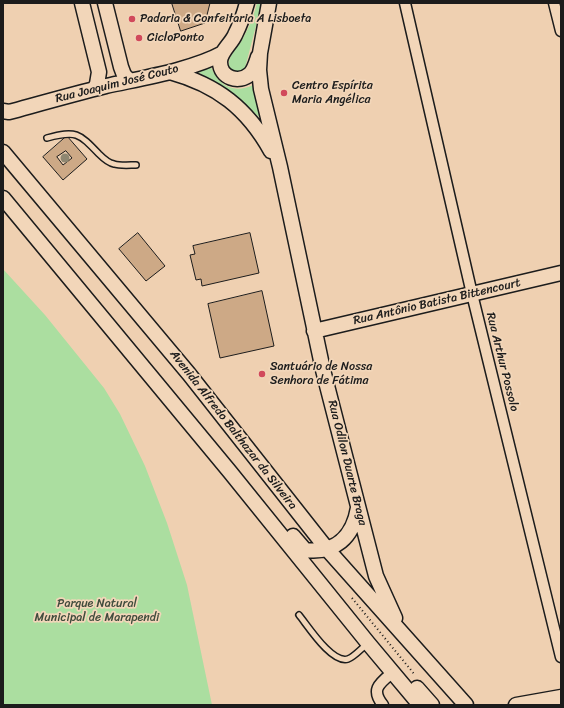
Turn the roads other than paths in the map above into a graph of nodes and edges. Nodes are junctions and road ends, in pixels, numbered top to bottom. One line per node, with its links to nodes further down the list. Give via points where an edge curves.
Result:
1 (82, 3): 12 (main road, via 99,72)
2 (105, 3): 11 (main road, via 121,67)
3 (247, 3): 8 (main road, via 234,37)
4 (269, 3): 9 (main road)
5 (405, 3): 20 (street, Rua Arthur Possolo)
6 (554, 3): 7 (street)
7 (561, 31)
8 (223, 53): 9 (main road, via 220,63 222,70 230,78 240,79 252,71); 10 (main road, Rua Joaquim José Couto)
9 (260, 53): 17 (main road, Rua Odilon Duarte Braga, via 262,89)
10 (169, 72): 11 (main road, Rua Joaquim José Couto); 17 (main road, Rua Odilon Duarte Braga, via 188,76 205,84 237,105 262,134)
11 (130, 81): 12 (main road, Rua Joaquim José Couto)
12 (94, 89): 13 (main road, Rua Joaquim José Couto)
13 (5, 114)
14 (47, 138): 16 (lane, via 64,133 76,134 115,165)
15 (3, 152): 24 (main road, Avenida Alfredo Balthazar da Silveira, via 189,374)
16 (136, 164)
17 (280, 167): 21 (main road, Rua Odilon Duarte Braga)
18 (3, 198): 22 (main road)
19 (561, 273): 20 (main road, Rua Antônio Batista Bittencourt)
20 (472, 294): 21 (main road, Rua Antônio Batista Bittencourt); 29 (street, Rua Arthur Possolo)
21 (314, 331): 23 (main road, Rua Odilon Duarte Braga)
22 (230, 472): 24 (main road, via 239,476 305,550); 26 (main road)
23 (358, 506): 24 (main road, via 350,532); 27 (main road, Rua Odilon Duarte Braga, via 376,576)
24 (327, 549): 27 (main road, Avenida Alfredo Balthazar da Silveira)
25 (299, 615): 28 (lane, via 331,654 339,659 348,659)
26 (354, 626): 28 (main road); 34 (main road, via 365,632)
27 (404, 636): 35 (main road, Avenida Alfredo Balthazar da Silveira)
28 (368, 643): 30 (main road)
29 (561, 657)
30 (393, 672): 32 (street, via 377,689 376,694); 33 (main road)
31 (561, 697): 36 (main road)
32 (383, 705)
33 (420, 705)
34 (432, 705)
35 (466, 705)
36 (516, 705)

